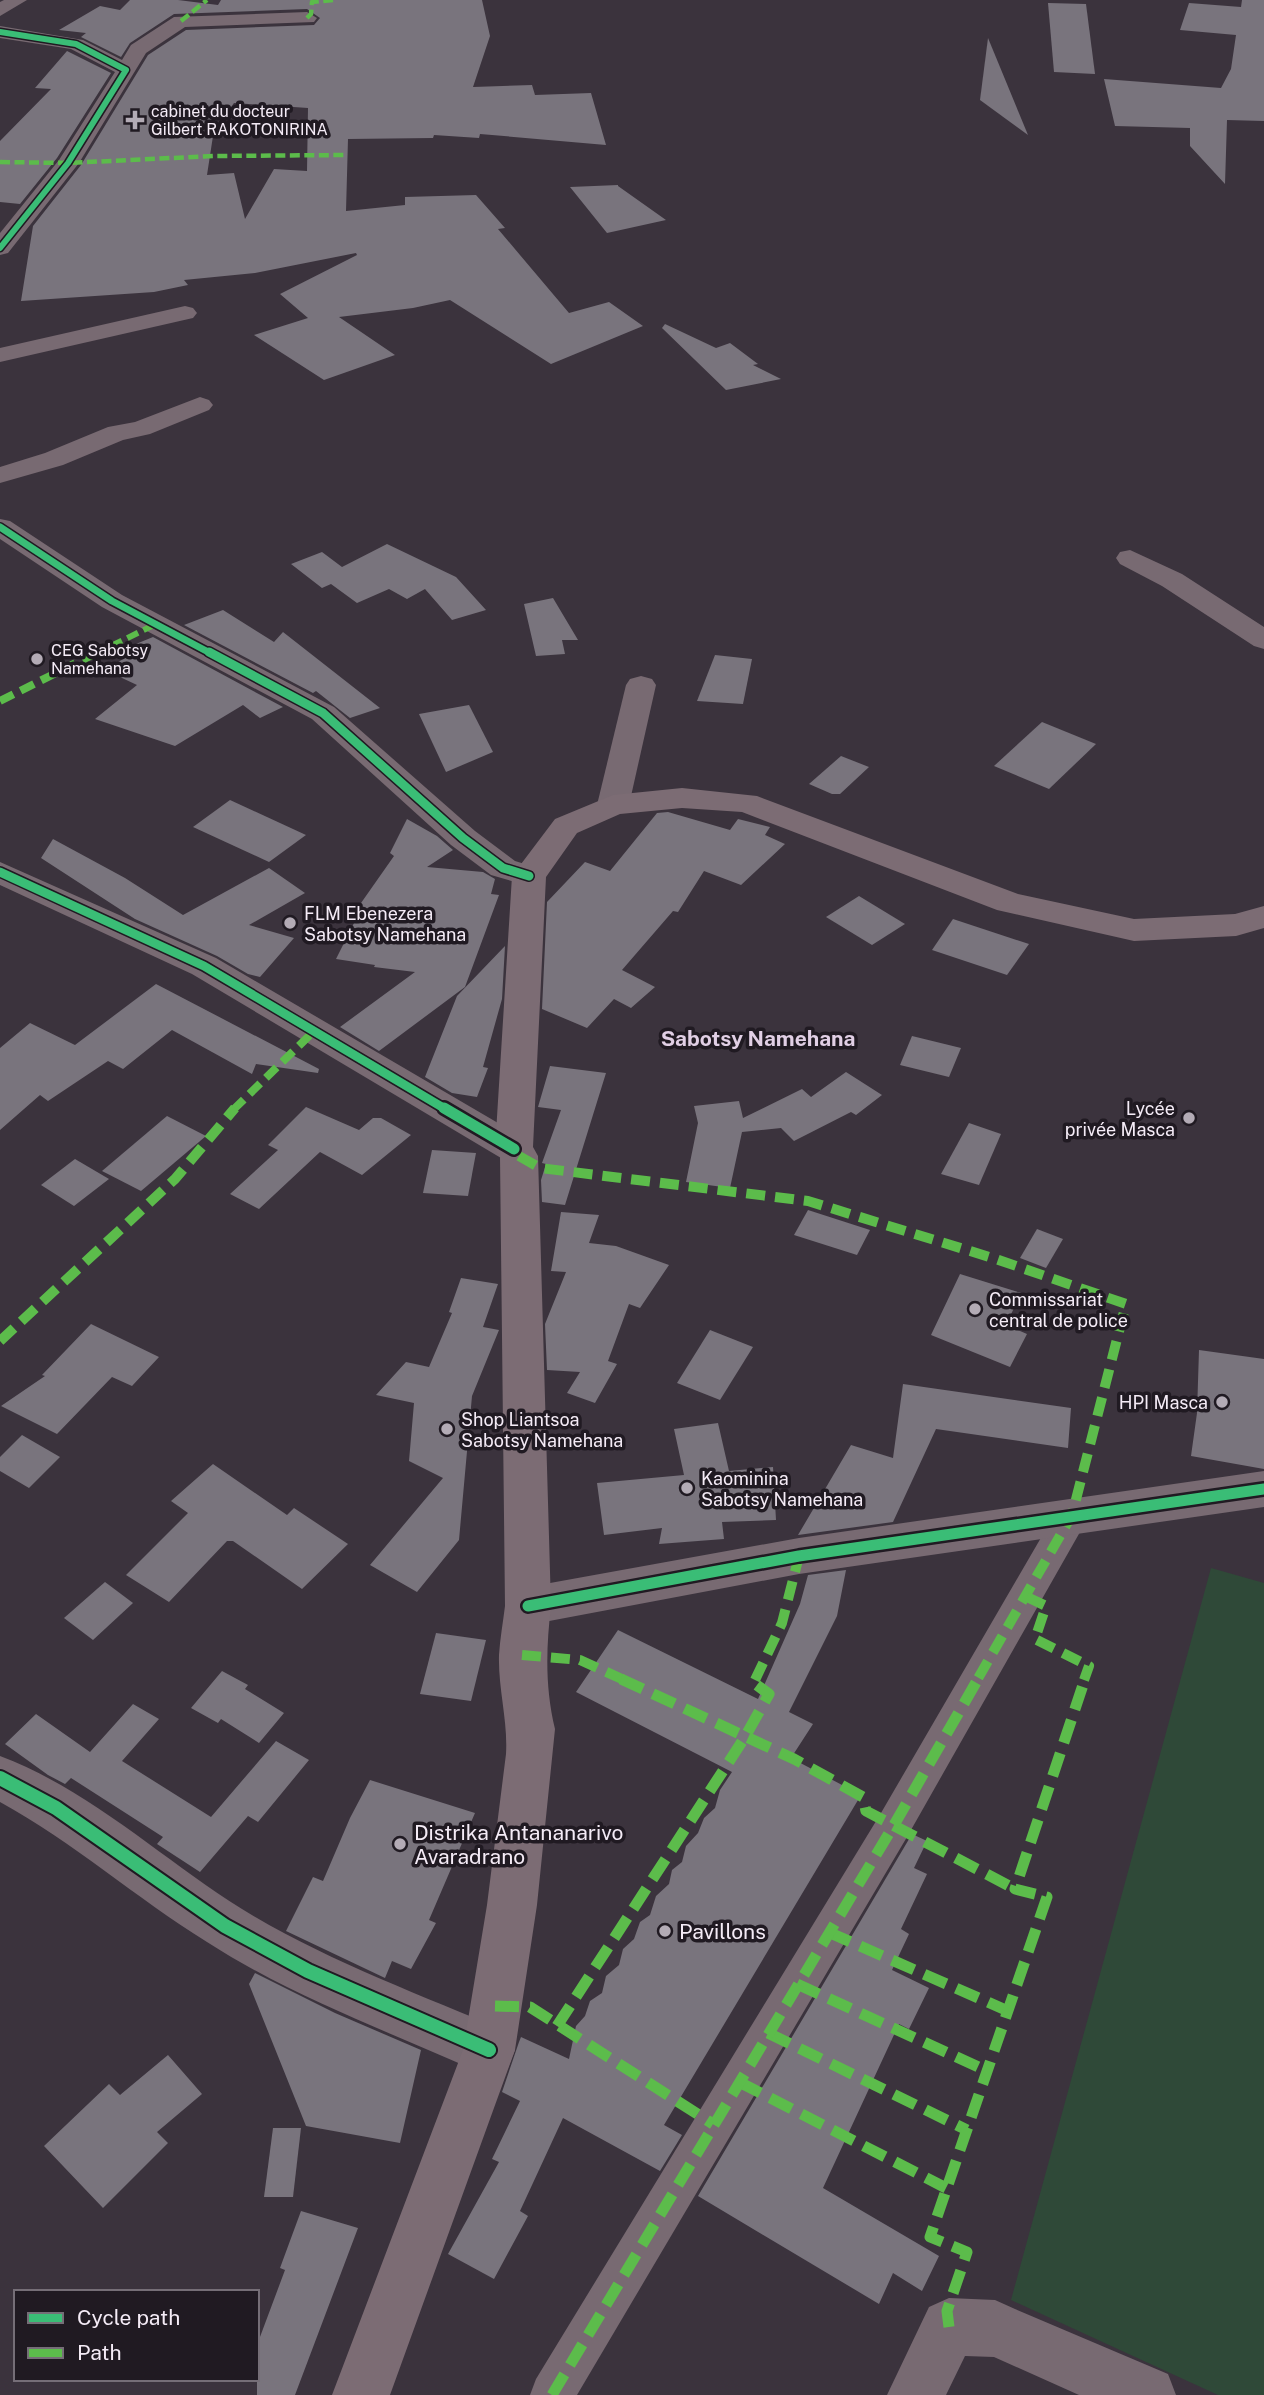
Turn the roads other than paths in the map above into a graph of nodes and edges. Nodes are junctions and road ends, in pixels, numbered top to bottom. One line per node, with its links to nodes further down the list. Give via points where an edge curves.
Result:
1 (18, 0): 2 (street)
2 (0, 10)
3 (307, 18): 5 (street, via 181,21 138,49)
4 (0, 32): 5 (street, via 76,44)
5 (126, 70): 6 (street, via 68,163)
6 (0, 248)
7 (185, 313): 8 (street)
8 (0, 355)
9 (200, 405): 10 (street)
10 (0, 475)
11 (0, 527): 17 (street, via 113,601 323,713 463,838 503,868)
12 (1130, 558): 13 (street)
13 (1264, 640)
14 (641, 685): 15 (street)
15 (613, 805): 17 (main road, via 566,826); 18 (main road, via 682,798 746,803 1009,903 1134,930 1236,925)
16 (0, 872): 19 (street, via 204,966)
17 (529, 876): 19 (main road)
18 (1264, 917)
19 (514, 1149): 22 (main road, via 519,1156)
20 (1264, 1489): 21 (street)
21 (1072, 1515): 22 (street, via 799,1556); 26 (street, via 894,1825)
22 (528, 1606): 24 (main road, via 522,1655 530,1754)
23 (0, 1778): 24 (street, via 56,1808 225,1926 308,1971)
24 (489, 2050): 25 (main road)
25 (361, 2395)
26 (552, 2395)
27 (916, 2395): 28 (street, via 949,2327 995,2329)
28 (1147, 2395)

